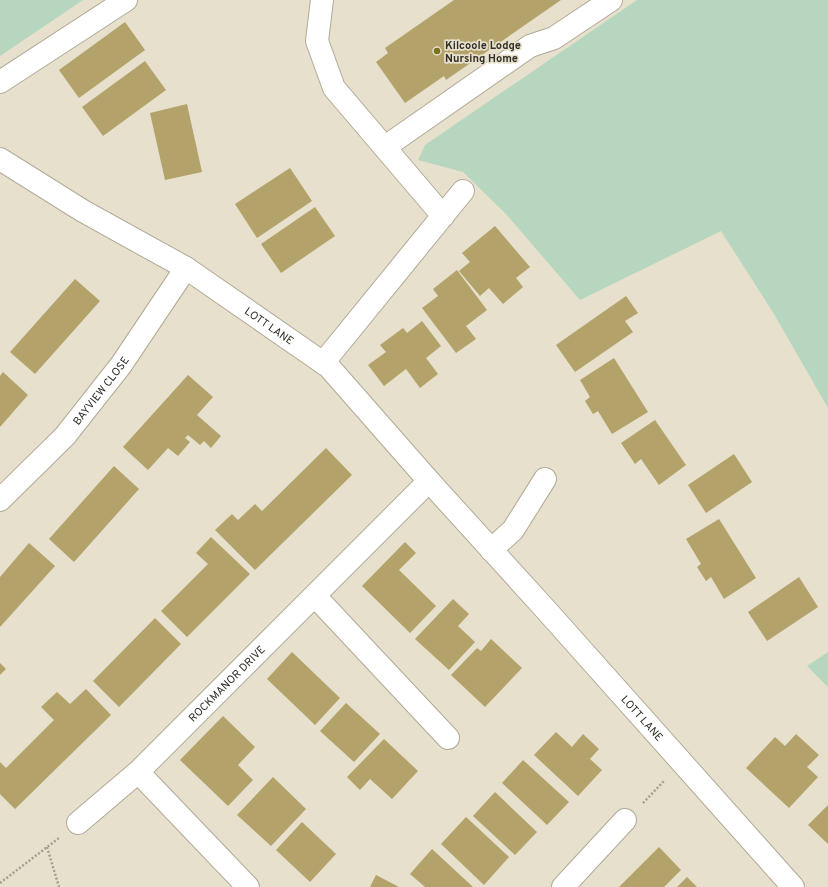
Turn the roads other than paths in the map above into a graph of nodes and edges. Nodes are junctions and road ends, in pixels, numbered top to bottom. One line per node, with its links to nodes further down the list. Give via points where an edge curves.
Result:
1 (126, 0): 4 (street)
2 (322, 0): 5 (street, via 317,41 334,88)
3 (611, 0): 5 (street, via 554,38 530,46)
4 (0, 82)
5 (385, 147): 8 (street)
6 (0, 159): 9 (street, LOTT LANE, via 83,211)
7 (463, 191): 8 (street)
8 (443, 216): 10 (street)
9 (186, 268): 10 (street, LOTT LANE); 13 (street, BAYVIEW CLOSE, via 121,365 65,436)
10 (323, 363): 12 (street, LOTT LANE)
11 (545, 480): 14 (street, via 513,530)
12 (429, 481): 14 (street, LOTT LANE); 15 (street, ROCKMANOR DRIVE)
13 (0, 500)
14 (491, 550): 20 (street, LOTT LANE)
15 (315, 596): 16 (street); 17 (street, ROCKMANOR DRIVE)
16 (448, 738)
17 (138, 772): 19 (street, ROCKMANOR DRIVE); 21 (street)
18 (625, 820): 22 (street)
19 (78, 823)
20 (790, 886)
21 (248, 887)
22 (563, 887)

